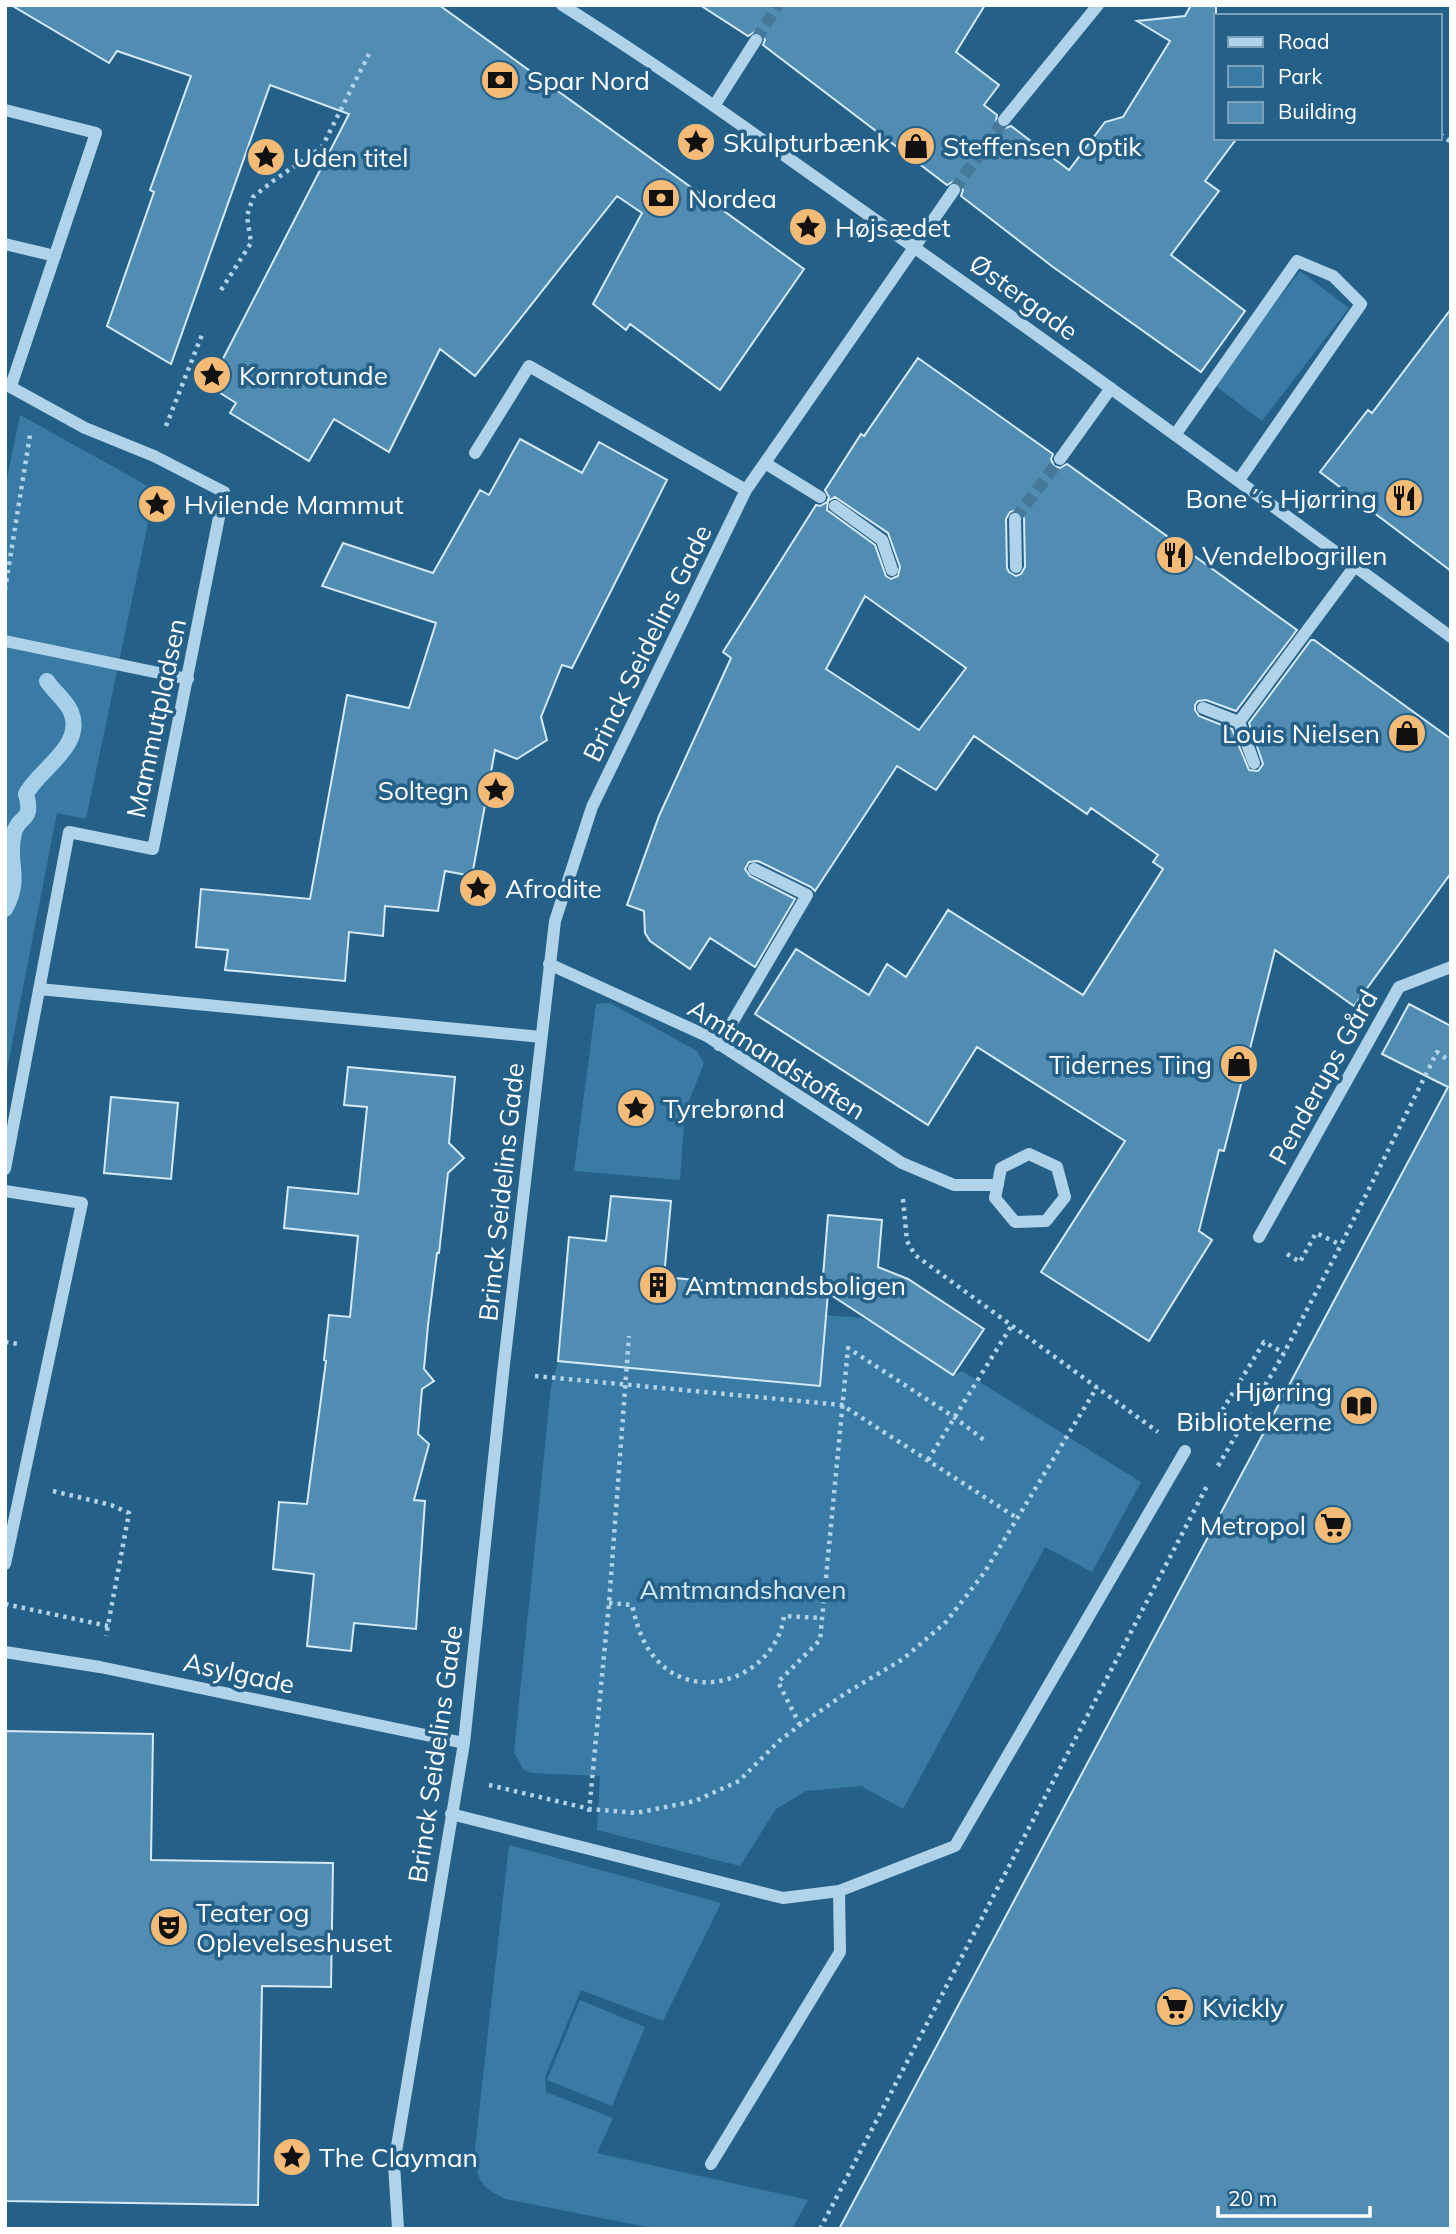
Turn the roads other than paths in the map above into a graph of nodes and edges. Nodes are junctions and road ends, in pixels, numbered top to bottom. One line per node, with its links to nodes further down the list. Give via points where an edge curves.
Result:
1 (562, 5): 4 (street, Østergade)
2 (1098, 5): 6 (street)
3 (756, 40): 4 (street)
4 (714, 106): 9 (street, Østergade)
5 (5, 110): 10 (street, Mammutpladsen, via 96,133)
6 (1004, 120)
7 (954, 190): 9 (street, Brinck Seidelins Gade)
8 (5, 244): 10 (street)
9 (913, 246): 12 (street, Østergade); 16 (street, Brinck Seidelins Gade)
10 (55, 256): 11 (street, Mammutpladsen)
11 (8, 385): 27 (street, Mammutpladsen, via 85,428 224,492)
12 (1111, 388): 13 (street, Østergade); 15 (street)
13 (1175, 435): 17 (street, Østergade); 17 (street, via 1297,261 1333,276 1361,304)
14 (475, 453): 18 (street, via 529,366)
15 (1060, 458)
16 (765, 463): 18 (street, Brinck Seidelins Gade); 19 (street)
17 (1239, 480): 22 (street, Østergade)
18 (746, 491): 32 (street, Brinck Seidelins Gade, via 592,807 555,921)
19 (820, 497)
20 (835, 506): 24 (street, via 882,540)
21 (1015, 519): 23 (street)
22 (1355, 566): 25 (street, Østergade); 29 (street)
23 (1016, 567)
24 (892, 570)
25 (1451, 637)
26 (5, 641): 27 (street)
27 (188, 679): 34 (street, Mammutpladsen, via 153,849 69,832)
28 (1203, 708): 29 (street)
29 (1239, 722): 30 (street)
30 (1254, 764)
31 (754, 869): 36 (street, via 807,895)
32 (549, 964): 35 (street, Brinck Seidelins Gade); 36 (street, Amtmandstoften)
33 (1451, 967): 40 (street, Penderups Gård, via 1399,987)
34 (39, 989): 35 (street); 37 (street, Mammutpladsen)
35 (541, 1037): 44 (street, Brinck Seidelins Gade)
36 (719, 1045): 38 (street, Amtmandstoften, via 902,1163 954,1185)
37 (5, 1169)
38 (998, 1185): 38 (street, via 995,1198 1015,1222 1046,1221 1065,1197 1057,1167 1029,1154 1001,1168)
39 (5, 1191): 42 (street, via 82,1202)
40 (1259, 1237)
41 (1185, 1451): 46 (street, via 955,1846)
42 (5, 1564)
43 (5, 1652): 44 (street, Asylgade, via 100,1667)
44 (464, 1742): 45 (street, Brinck Seidelins Gade)
45 (451, 1814): 46 (street, via 783,1898); 48 (street, Brinck Seidelins Gade, via 394,2164)
46 (839, 1891): 47 (street, via 840,1952)
47 (711, 2164)
48 (398, 2229)

